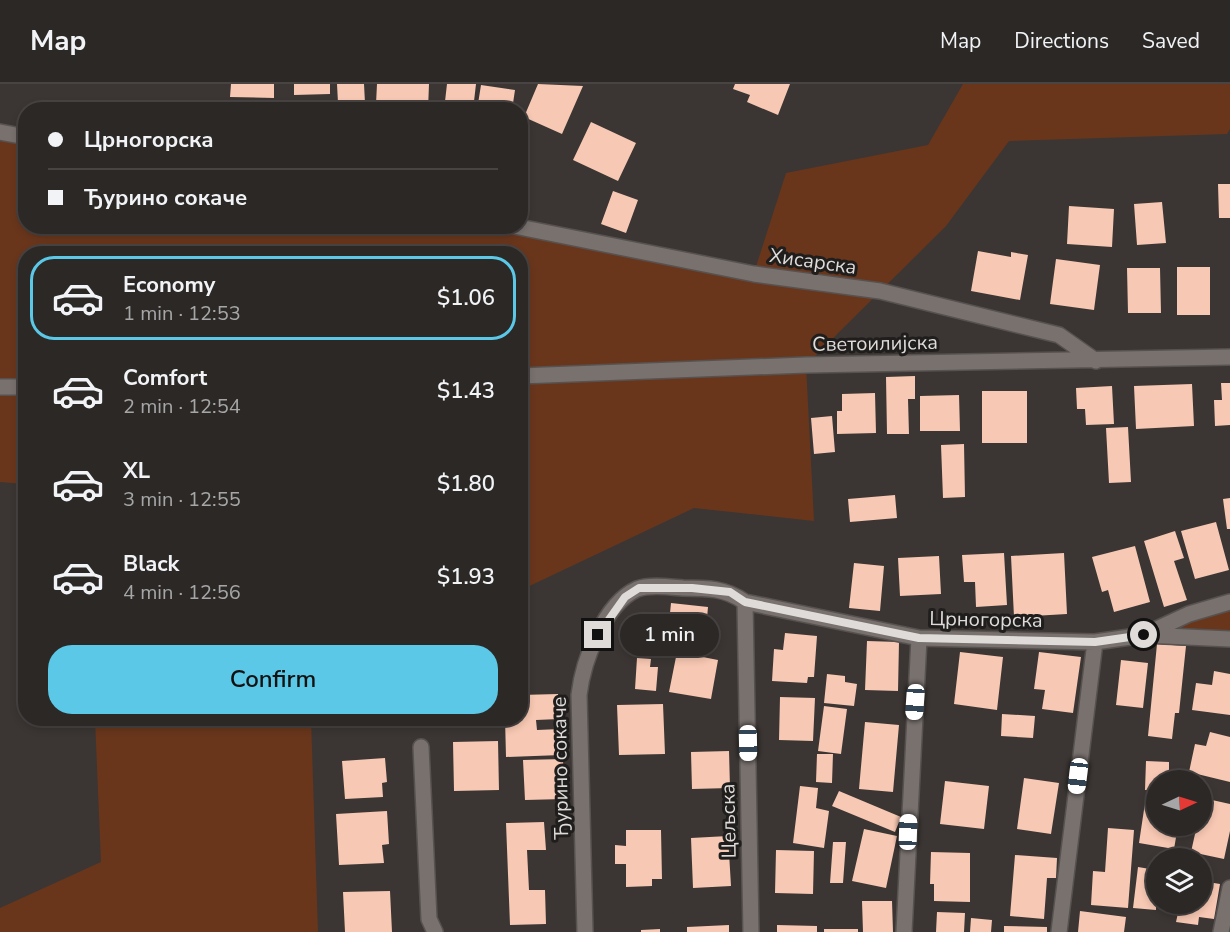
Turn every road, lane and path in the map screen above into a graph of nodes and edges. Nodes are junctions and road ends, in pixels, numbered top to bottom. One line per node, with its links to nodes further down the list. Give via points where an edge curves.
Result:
1 (0, 132): 2 (street)
2 (18, 135)
3 (528, 229): 5 (street, Хисарска, via 754,274 880,291 1059,335)
4 (1230, 357): 5 (street, Светоилијска)
5 (1096, 361): 6 (street, Светоилијска, via 806,365)
6 (528, 376)
7 (0, 387): 8 (street)
8 (18, 387)
9 (745, 602): 12 (street, Црногорска); 18 (street, Ђурино сокаче, via 730,592 639,588 625,597 606,620 589,651 579,695); 19 (street, Цељска)
10 (1230, 602): 11 (street, via 1189,614)
11 (1144, 635): 13 (street, Црногорска); 14 (street, Црногорска)
12 (919, 638): 14 (street, Црногорска); 20 (street)
13 (1230, 639)
14 (1095, 642): 21 (street)
15 (422, 747): 17 (street, via 429,919)
16 (1230, 888): 22 (street)
17 (435, 932)
18 (585, 932)
19 (751, 932)
20 (904, 932)
21 (1059, 932)
22 (1221, 932)

